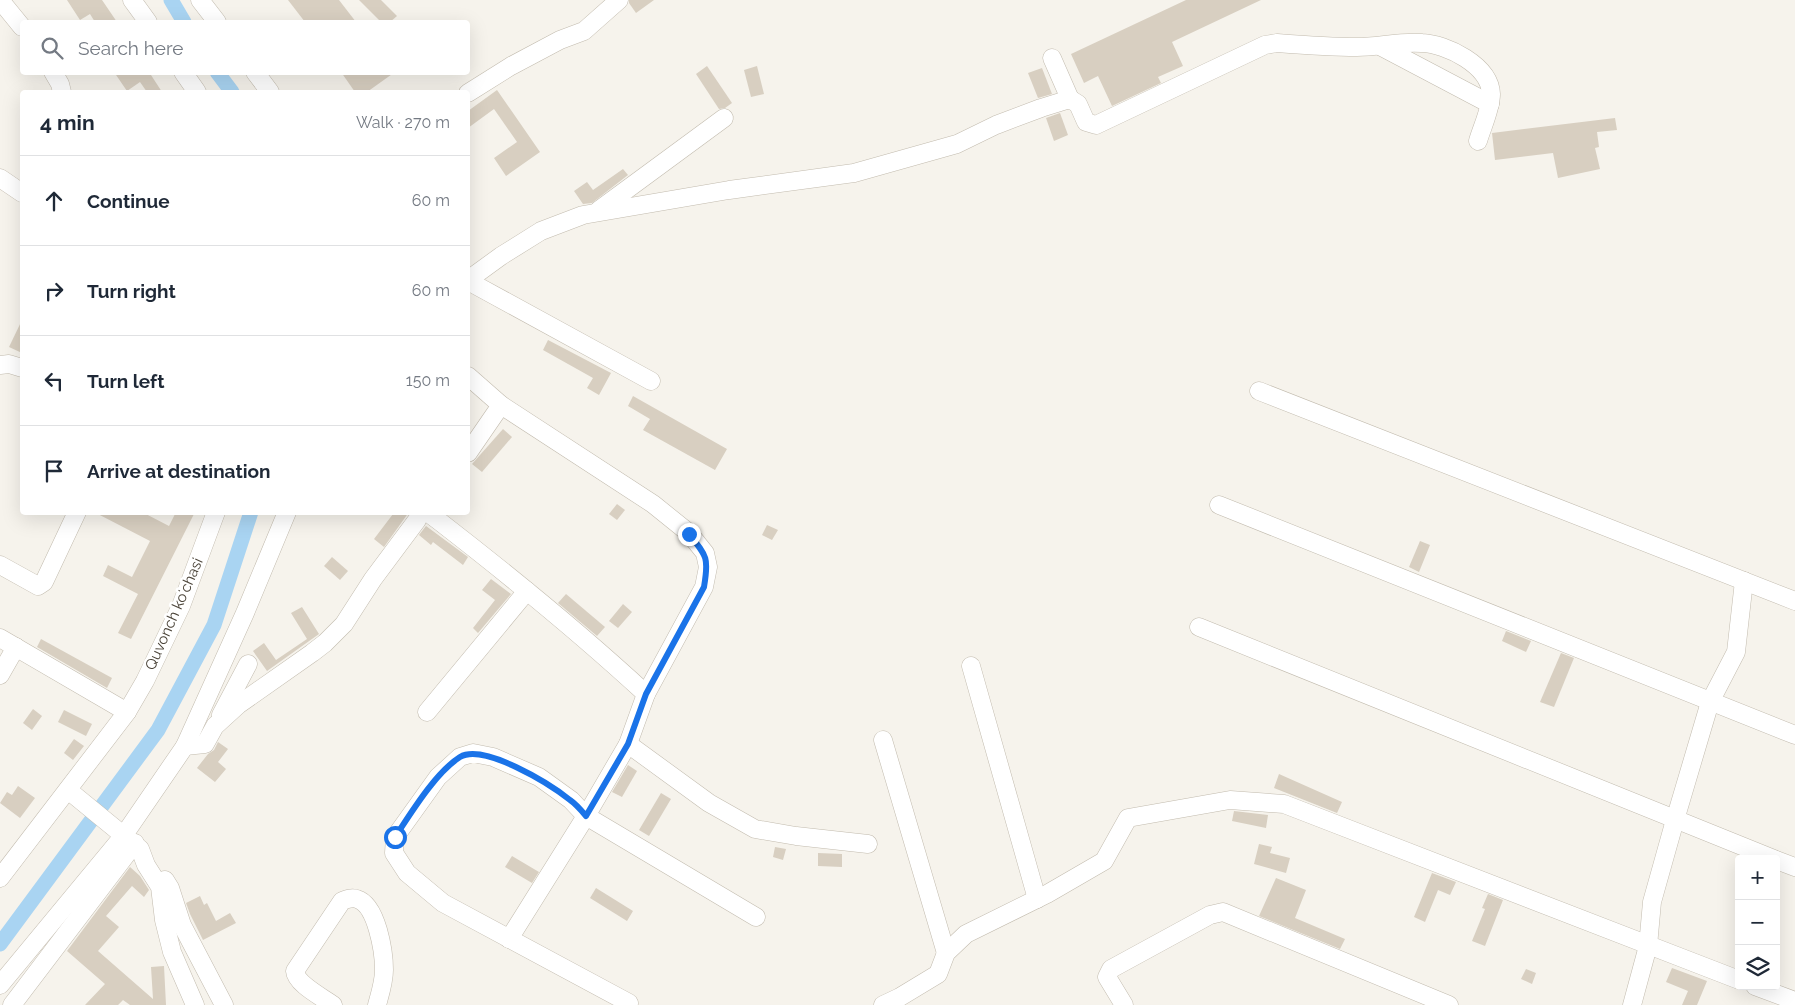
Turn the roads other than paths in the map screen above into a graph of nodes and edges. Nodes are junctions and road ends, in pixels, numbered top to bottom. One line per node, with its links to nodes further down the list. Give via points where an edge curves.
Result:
1 (0, 0): 7 (street)
2 (132, 0): 5 (street)
3 (200, 0): 6 (street)
4 (618, 0): 16 (street, via 584,31 510,66)
5 (147, 20)
6 (215, 20)
7 (20, 25)
8 (1380, 46): 17 (street, via 1276,43 1265,46 1096,125 1086,122 1078,104); 18 (street); 18 (street, via 1422,42 1445,48 1468,60 1485,75 1491,92)
9 (1052, 58): 17 (street)
10 (55, 75): 13 (street)
11 (185, 75): 14 (street)
12 (257, 75): 15 (street)
13 (62, 90)
14 (196, 90)
15 (268, 90)
16 (470, 92)
17 (1070, 99): 23 (street, via 996,125 957,144 854,173)
18 (1490, 104): 20 (street)
19 (724, 118): 23 (street)
20 (1478, 142)
21 (0, 178): 22 (street)
22 (20, 193)
23 (595, 213): 24 (street, via 541,230)
24 (470, 279)
25 (470, 282): 29 (street)
26 (0, 365): 27 (street)
27 (20, 367)
28 (470, 378): 31 (street)
29 (651, 382)
30 (1259, 391): 40 (street)
31 (501, 405): 32 (street); 49 (street, via 652,504 689,534 704,553 708,567 704,587)
32 (470, 450)
33 (1220, 505): 50 (street)
34 (77, 515): 39 (street, via 44,582 38,586)
35 (215, 515): 51 (street, Quvonch koʻchasi, via 181,606 145,681)
36 (285, 515): 57 (street)
37 (420, 515): 53 (street, via 344,624 325,644 238,705)
38 (431, 515): 41 (street)
39 (0, 565)
40 (1744, 581): 42 (street); 50 (street, via 1736,652)
41 (527, 591): 49 (street); 52 (street)
42 (1795, 601)
43 (1199, 627): 60 (street)
44 (0, 638): 45 (street)
45 (16, 647): 48 (street); 51 (street)
46 (248, 664): 53 (street)
47 (971, 666): 67 (street)
48 (0, 675)
49 (646, 694): 56 (street)
50 (1710, 702): 54 (street); 60 (street)
51 (126, 712): 58 (street, Quvonch koʻchasi)
52 (427, 712)
53 (216, 726): 57 (street, via 205,744)
54 (1795, 735)
55 (883, 740): 71 (street)
56 (628, 744): 59 (street); 62 (street, via 709,803 754,829)
57 (185, 746): 61 (street)
58 (68, 790): 61 (street); 66 (street, Quvonch koʻchasi)
59 (586, 816): 68 (street); 69 (street); 69 (street, via 571,800 538,777 493,757 473,753 460,757 438,777 395,837 394,853 408,874 443,903)
60 (1676, 820): 63 (street); 70 (street, via 1652,902)
61 (133, 842): 73 (street); 77 (street); 78 (street, via 160,887 172,952); 79 (street, via 154,860 170,888 182,925)
62 (868, 844)
63 (1765, 855)
64 (1780, 861): 65 (street)
65 (1795, 867)
66 (0, 878)
67 (1037, 899): 70 (street, via 1104,861 1128,818 1230,800 1284,804); 71 (street, via 966,934)
68 (756, 917)
69 (510, 939): 76 (street)
70 (1648, 946): 72 (street); 85 (street)
71 (946, 953): 82 (street, via 938,974)
72 (1735, 979)
73 (0, 985)
74 (1766, 990): 75 (street)
75 (1795, 1001)
76 (629, 1003)
77 (12, 1005)
78 (195, 1005)
79 (224, 1005)
80 (333, 1005): 81 (street, via 300,982 295,971 342,901 357,898 365,903 383,951 384,972)
81 (377, 1005)
82 (883, 1005)
83 (1124, 1005): 84 (street, via 1107,977 1111,969 1210,915 1223,912)
84 (1449, 1005)
85 (1632, 1005)

